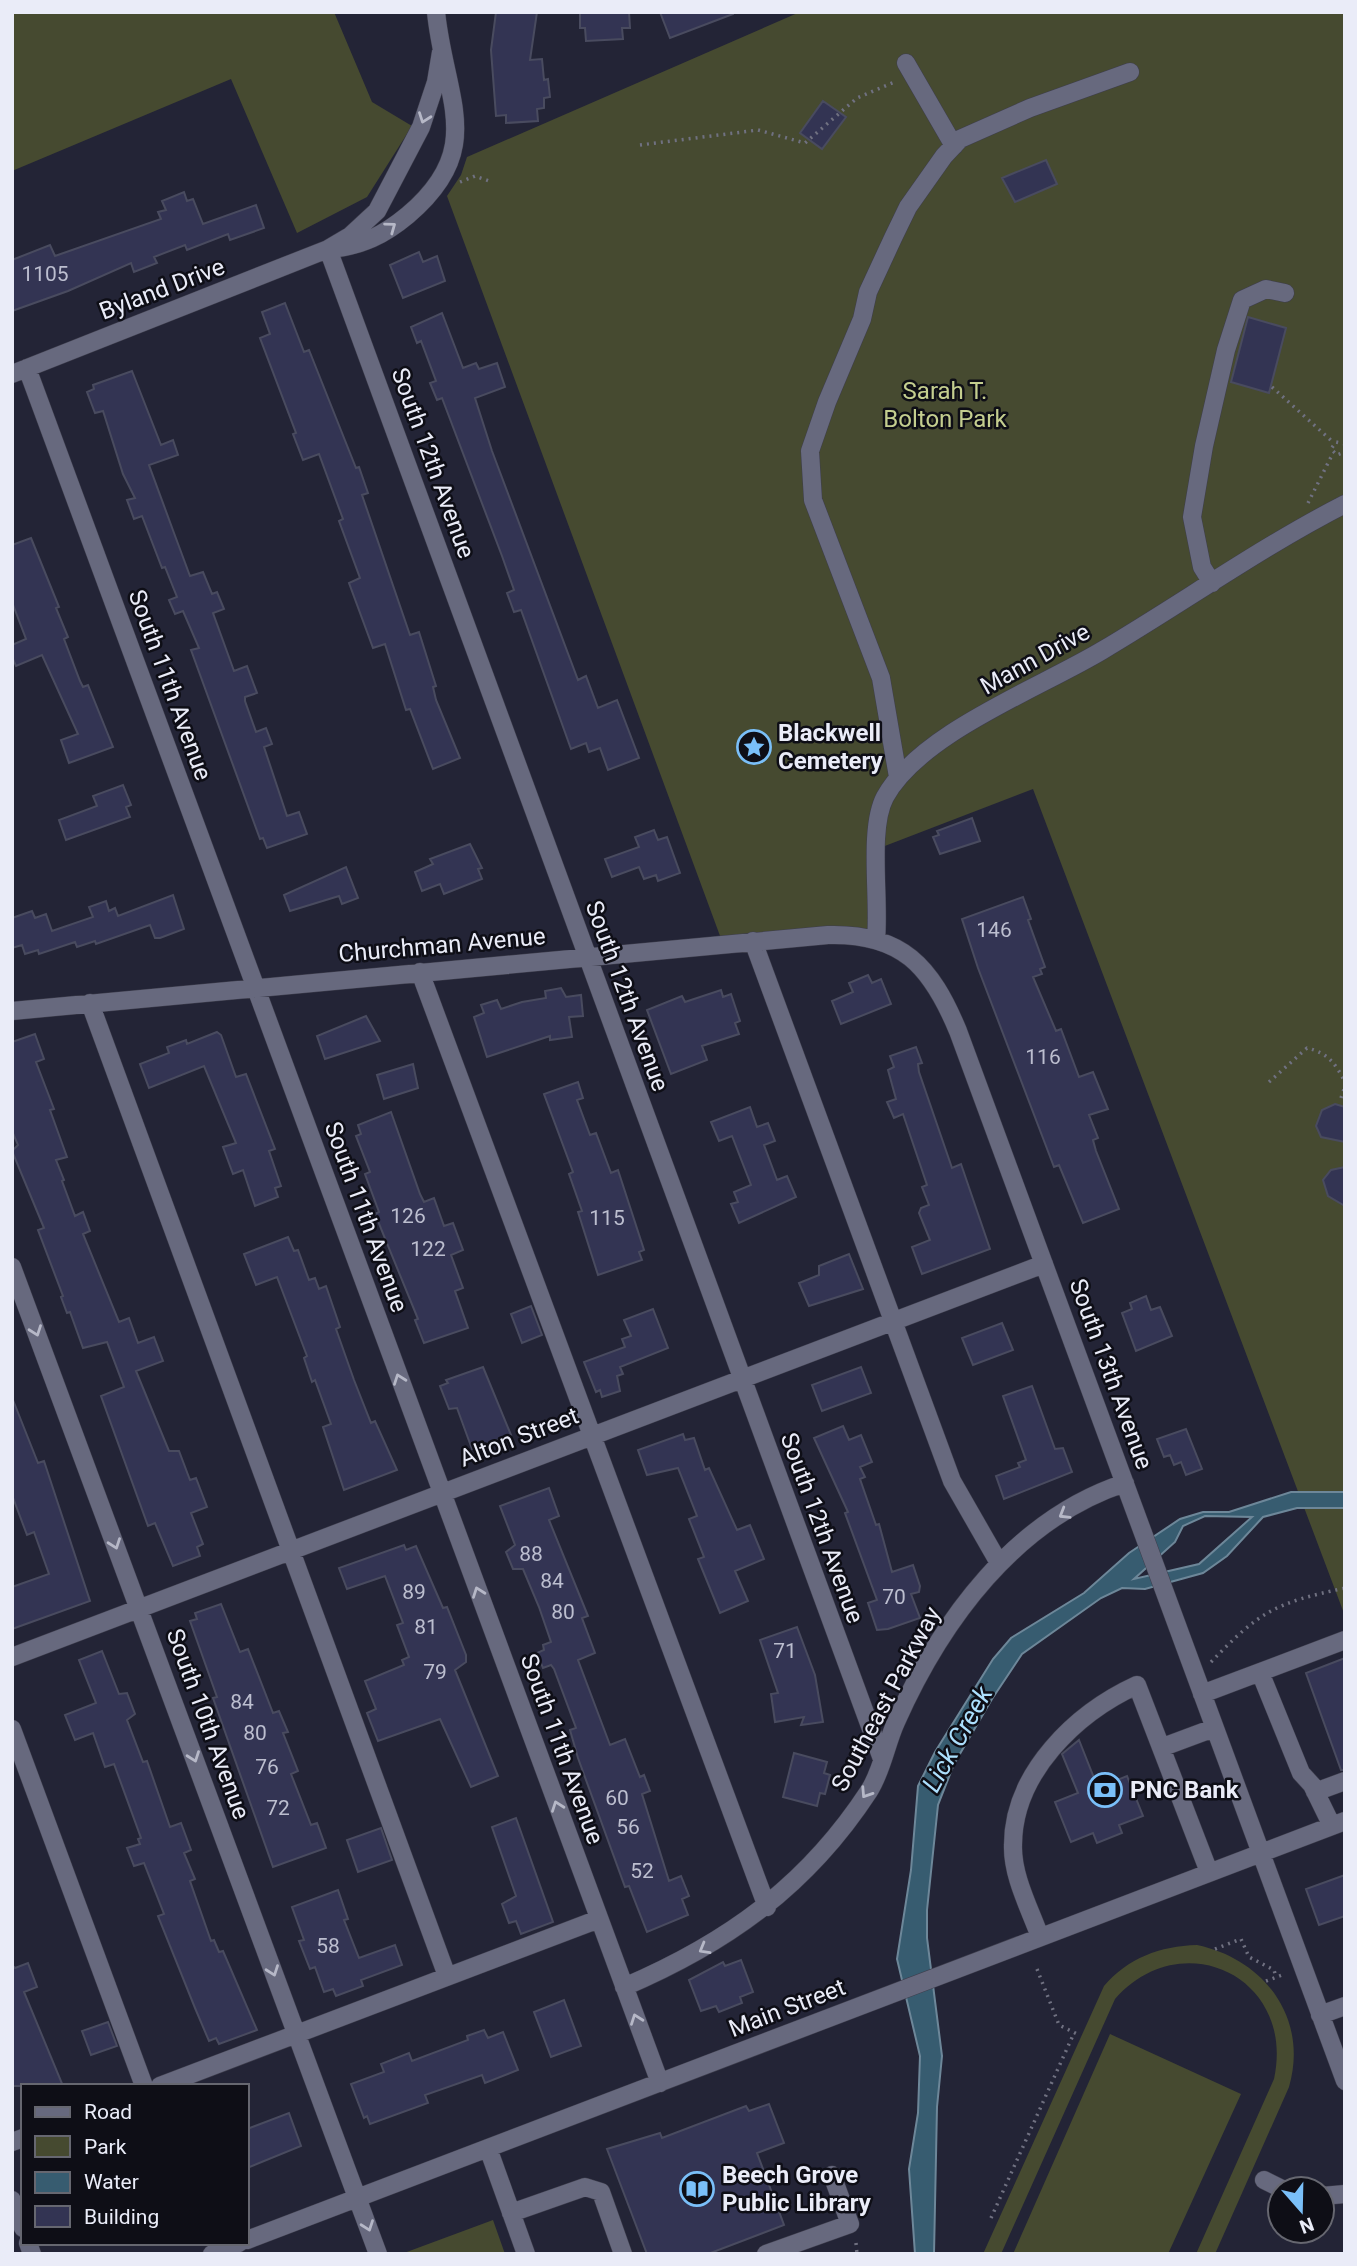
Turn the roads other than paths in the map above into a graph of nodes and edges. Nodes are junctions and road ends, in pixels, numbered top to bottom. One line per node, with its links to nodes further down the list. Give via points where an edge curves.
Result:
1 (436, 12): 2 (street)
2 (441, 52): 6 (street, one-way to 6, via 421,127 377,211); 6 (street, one-way to 2, via 355,247 375,239 428,198 443,179 453,159 457,129)
3 (909, 69): 5 (street)
4 (1130, 72): 5 (street, via 1010,116)
5 (954, 146): 11 (street, via 908,207 893,238 868,292 862,319 810,451 813,500 881,678)
6 (328, 249): 8 (street, Byland Drive); 14 (street, South 12th Avenue)
7 (1285, 293): 10 (street, via 1266,289 1242,300 1226,350 1192,517 1202,567)
8 (20, 371): 16 (street, South 11th Avenue)
9 (1345, 504): 10 (street, Mann Drive)
10 (1212, 583): 11 (street, Mann Drive, via 1100,652 947,736)
11 (898, 776): 12 (street, Mann Drive, via 877,821)
12 (876, 939): 13 (street, Churchman Avenue, via 841,934); 19 (street, South 13th Avenue, via 910,956 944,1000)
13 (753, 941): 14 (street, Churchman Avenue); 21 (street)
14 (587, 956): 15 (street, Churchman Avenue); 22 (street, South 12th Avenue)
15 (420, 972): 16 (street, Churchman Avenue); 23 (street)
16 (254, 987): 17 (street, Churchman Avenue); 25 (street, South 11th Avenue, one-way to 16)
17 (90, 1003): 18 (street, Churchman Avenue); 26 (street)
18 (12, 1011)
19 (1044, 1264): 21 (street, Alton Street); 24 (street, South 13th Avenue)
20 (12, 1267): 28 (street, South 10th Avenue, one-way to 28)
21 (893, 1321): 22 (street, Alton Street); 27 (street, via 952,1480)
22 (741, 1378): 23 (street, Alton Street); 36 (street, South 12th Avenue)
23 (592, 1435): 25 (street, Alton Street); 42 (street)
24 (1125, 1483): 27 (street, Southeast Parkway, one-way to 27, via 1058,1517); 32 (street, South 13th Avenue)
25 (442, 1492): 26 (street, Alton Street); 43 (street, South 11th Avenue, one-way to 25)
26 (290, 1550): 28 (street, Alton Street); 45 (street)
27 (999, 1563): 36 (street, Southeast Parkway, via 961,1608 934,1652 904,1705)
28 (139, 1609): 30 (street, Alton Street); 49 (street, South 10th Avenue, one-way to 49)
29 (1345, 1640): 31 (street)
30 (12, 1657)
31 (1260, 1672): 32 (street); 38 (street, via 1301,1773)
32 (1202, 1694): 33 (street, South 13th Avenue)
33 (1214, 1728): 35 (street); 40 (street, South 13th Avenue)
34 (12, 1729): 52 (street)
35 (1163, 1747): 41 (street); 44 (street, via 1137,1685 1084,1715 1058,1741 1030,1784 1015,1819 1013,1847 1017,1874)
36 (882, 1759): 42 (street, Southeast Parkway, one-way to 42, via 869,1791 836,1836)
37 (1345, 1781): 38 (street)
38 (1315, 1792): 39 (street)
39 (1339, 1823): 40 (street, Main Street)
40 (1261, 1853): 41 (street, Main Street); 48 (street, South 13th Avenue)
41 (1209, 1872): 44 (street, Main Street)
42 (767, 1907): 46 (street, Southeast Parkway, one-way to 46, via 702,1951)
43 (599, 1919): 45 (street); 46 (street, South 11th Avenue)
44 (1040, 1937): 51 (street, Main Street)
45 (447, 1976): 49 (street)
46 (624, 1987): 51 (street, South 11th Avenue, one-way to 46)
47 (1345, 2006): 48 (street)
48 (1320, 2015): 50 (street, South 13th Avenue)
49 (297, 2034): 53 (street); 56 (street, South 10th Avenue)
50 (1345, 2081)
51 (660, 2083): 54 (street, Main Street)
52 (143, 2084)
53 (165, 2084)
54 (488, 2148): 56 (street, Main Street); 58 (street)
55 (832, 2175): 66 (street, via 850,2224)
56 (358, 2198): 60 (street, Main Street); 63 (street, South 10th Avenue, one-way to 63)
57 (12, 2200): 59 (street)
58 (511, 2213): 64 (street); 65 (street, via 594,2188 601,2192)
59 (21, 2223)
60 (248, 2240)
61 (234, 2245): 62 (street)
62 (212, 2254)
63 (378, 2254)
64 (526, 2254)
65 (622, 2254)
66 (766, 2254)

